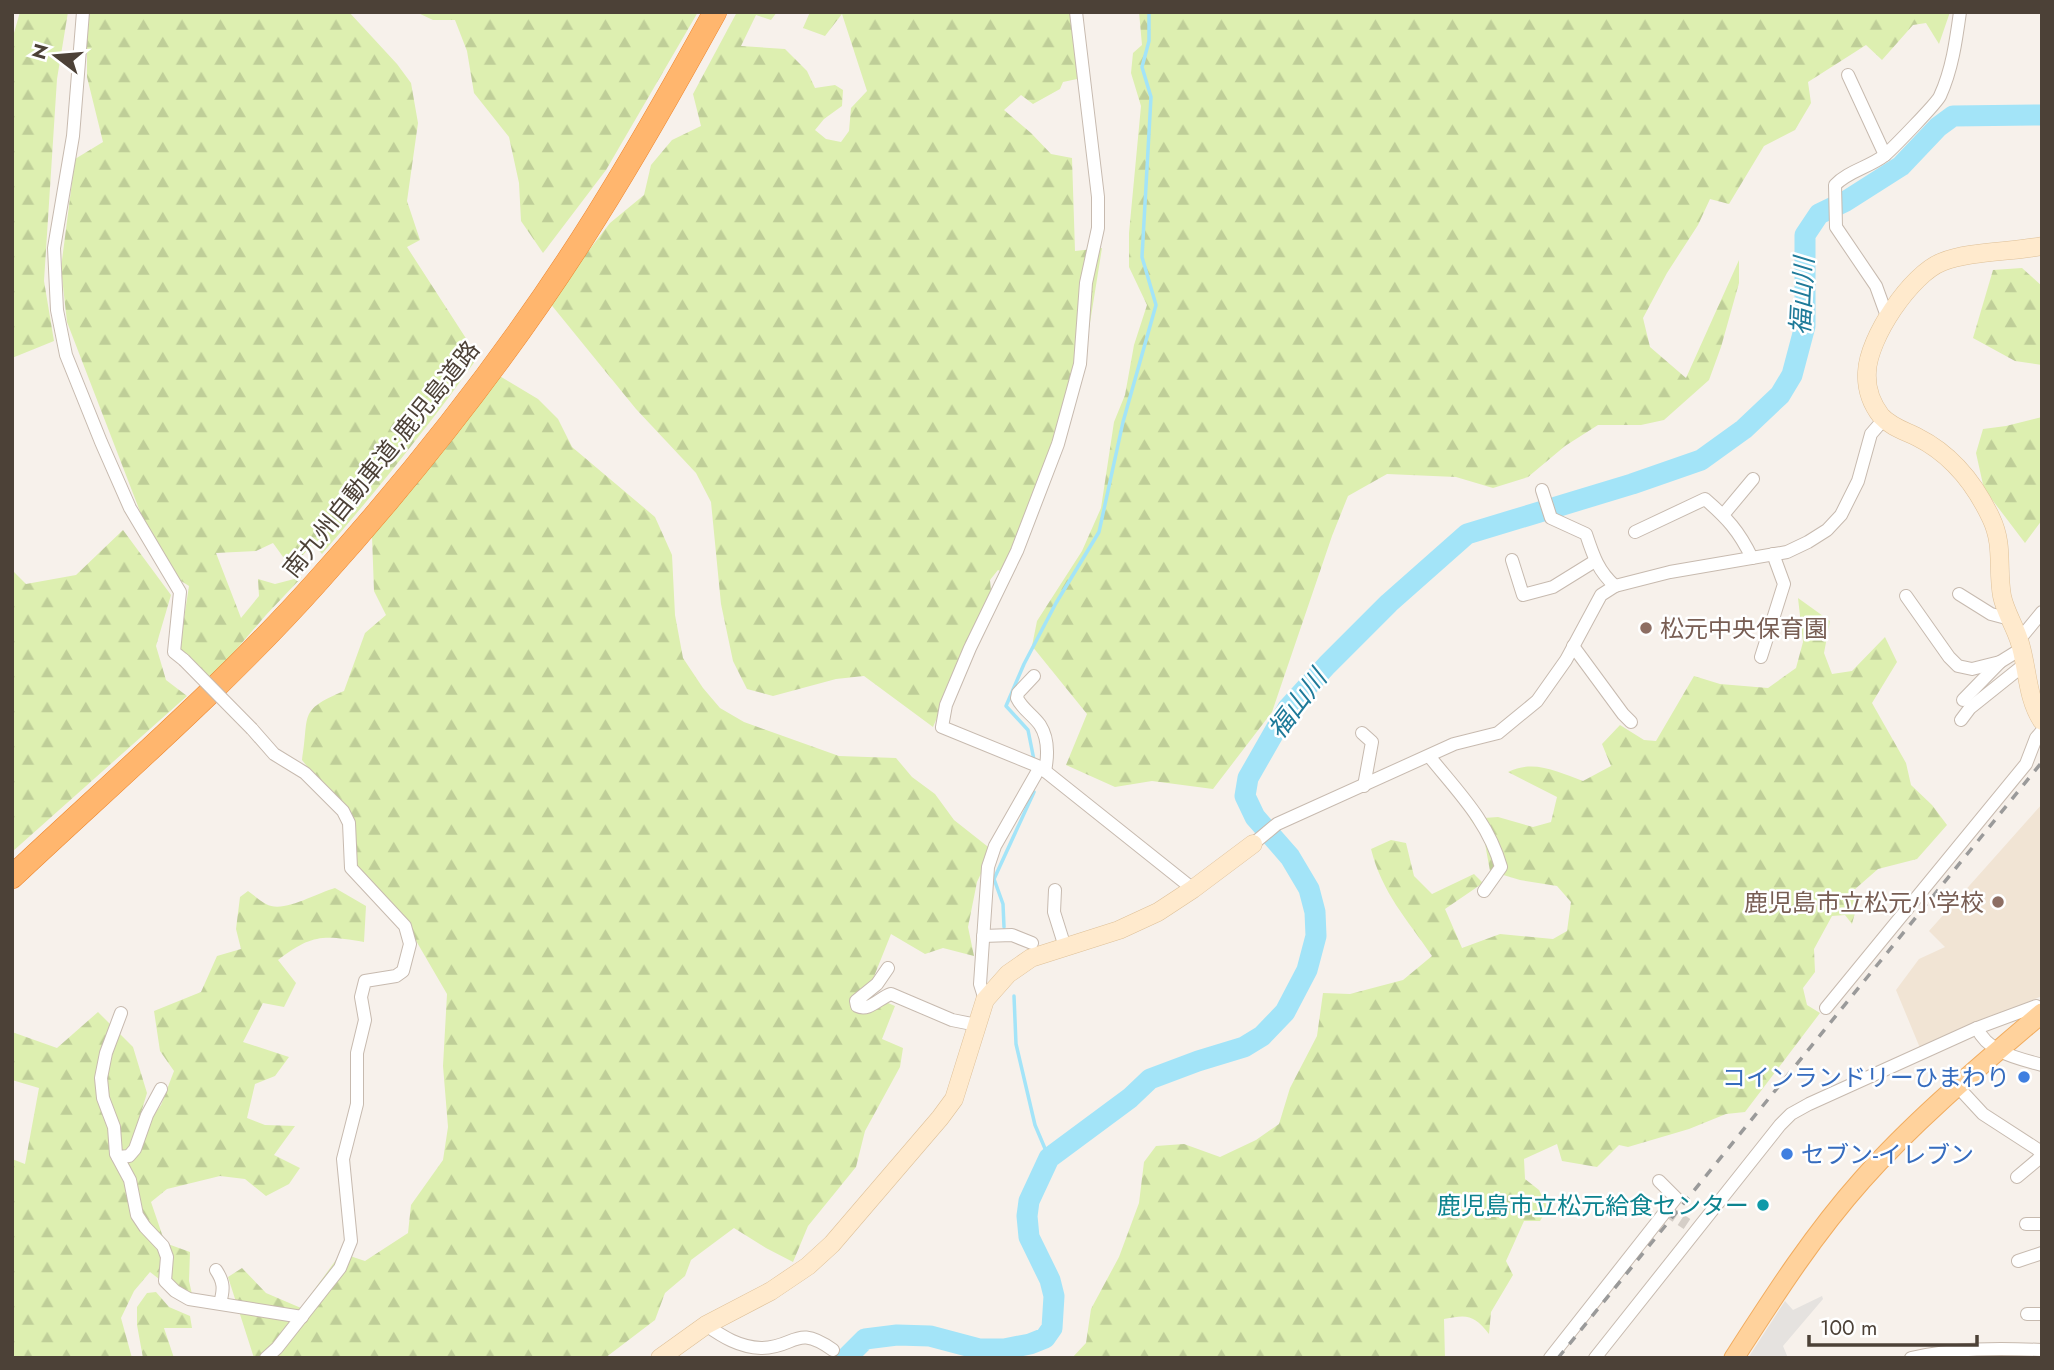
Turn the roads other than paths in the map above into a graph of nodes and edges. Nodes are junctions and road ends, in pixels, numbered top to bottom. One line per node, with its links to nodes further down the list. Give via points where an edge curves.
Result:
1 (83, 12): 67 (street, bridge, via 73,136 54,248 57,310 66,355 130,508 180,592 174,652 274,754 305,773 343,811 349,823 351,868 405,926 410,944 403,971 365,981 357,1104 343,1159 351,1241 340,1269)
2 (715, 12): 37 (highway, 南九州自動車道;鹿児島道路, via 555,279 476,388 365,527 250,652)
3 (1076, 12): 34 (street, via 1098,197 1080,364 1058,444 1017,551 946,705 942,727)
4 (1960, 12): 6 (street, via 1940,99)
5 (1849, 75): 6 (street)
6 (1885, 155): 8 (street, via 1835,186 1835,216 1836,227 1876,286)
7 (2042, 246): 8 (street, via 1941,262 1914,282)
8 (1888, 318): 9 (street, via 1867,370 1868,391)
9 (1884, 419): 14 (street, via 1871,434 1858,481 1841,515 1808,542); 22 (street, via 1944,453 1985,505 1998,537 2002,597)
10 (1753, 479): 12 (street)
11 (1542, 490): 17 (street, via 1551,518 1586,534)
12 (1723, 515): 13 (street, via 1704,499); 15 (street, via 1743,538)
13 (1635, 532)
14 (1773, 554): 15 (street); 25 (street, via 1784,584)
15 (1752, 558): 18 (street)
16 (1513, 560): 17 (street, via 1523,595 1552,587)
17 (1595, 561): 18 (street)
18 (1615, 586): 23 (street, via 1601,595)
19 (1959, 594): 22 (street, via 1990,614)
20 (1906, 596): 26 (street, via 1958,666 1972,669)
21 (2042, 612): 24 (street)
22 (2010, 619): 24 (street)
23 (1573, 646): 31 (street); 33 (street, via 1537,701 1499,733 1454,744)
24 (2022, 651): 26 (street); 29 (street); 30 (street, via 2030,697)
25 (1761, 657)
26 (2000, 662): 28 (street)
27 (1034, 676): 34 (street, via 1017,698 1040,725 1048,755)
28 (1964, 700)
29 (1961, 720)
30 (2041, 720): 46 (street, via 2026,764)
31 (1631, 722)
32 (1362, 733): 35 (street, via 1372,742)
33 (1429, 756): 35 (street); 40 (street, via 1476,813 1494,843 1501,867)
34 (1042, 769): 38 (street); 41 (street, via 995,846 988,867)
35 (1364, 786): 36 (street, via 1277,824)
36 (1253, 844): 38 (street)
37 (12, 877)
38 (1193, 889): 43 (street, via 1119,930)
39 (1055, 890): 43 (street, via 1054,912)
40 (1484, 891)
41 (983, 936): 42 (street, via 999,934); 45 (street, via 980,984)
42 (1032, 943)
43 (1065, 947): 45 (street, via 1031,958)
44 (888, 968): 49 (street, via 856,1001 857,1006 868,1008 891,995 952,1020)
45 (985, 1000): 49 (street)
46 (1826, 1009)
47 (2042, 1011): 50 (street, via 2035,1006); 51 (main road)
48 (121, 1013): 56 (street, via 101,1078)
49 (977, 1025): 68 (street, via 954,1099 832,1244 781,1285)
50 (1977, 1028): 51 (street); 74 (street, via 1791,1114 1692,1228)
51 (1998, 1051): 52 (street); 53 (main road)
52 (2042, 1065)
53 (1958, 1087): 55 (street, via 1983,1114); 75 (main road, via 1891,1149 1818,1232)
54 (162, 1089): 56 (street, via 135,1149 129,1156)
55 (2042, 1155): 57 (street)
56 (118, 1157): 64 (street, via 130,1181 137,1215 163,1246 165,1281 189,1299)
57 (2017, 1177)
58 (1659, 1181): 73 (street, via 1676,1198)
59 (2026, 1224): 60 (street)
60 (2042, 1224)
61 (2042, 1253): 62 (street)
62 (2018, 1261)
63 (216, 1270): 64 (street, via 223,1280)
64 (220, 1303): 67 (street)
65 (2027, 1314): 66 (street)
66 (2042, 1314)
67 (302, 1317): 71 (street)
68 (706, 1325): 70 (street, via 742,1346 762,1348 803,1336); 72 (street)
69 (2042, 1349): 76 (street, via 1974,1349)
70 (833, 1350)
71 (266, 1358)
72 (660, 1358)
73 (1550, 1358)
74 (1595, 1358)
75 (1734, 1358)
76 (1911, 1358)

